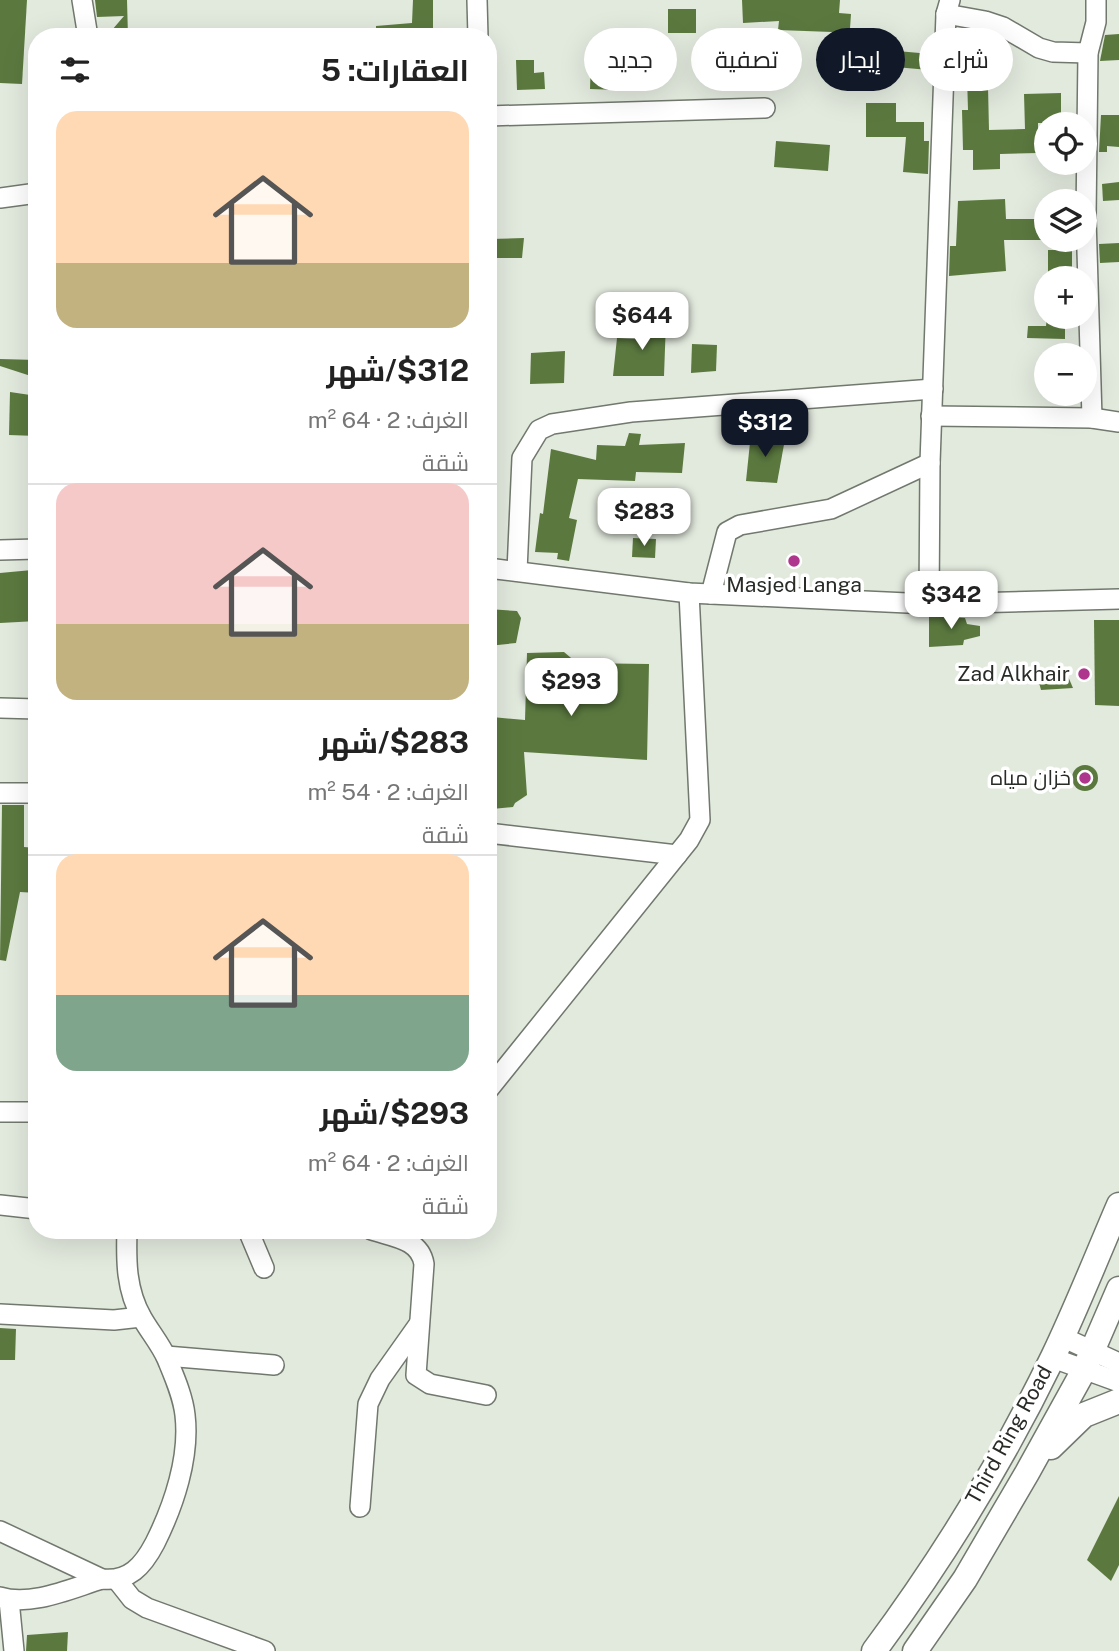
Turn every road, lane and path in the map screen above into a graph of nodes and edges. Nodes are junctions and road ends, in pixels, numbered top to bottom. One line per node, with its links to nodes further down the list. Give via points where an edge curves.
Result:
1 (82, 0): 5 (street)
2 (477, 0): 6 (street)
3 (1096, 0): 7 (street)
4 (948, 7): 7 (street, via 1053,52); 12 (street)
5 (87, 28)
6 (478, 28)
7 (1088, 53): 14 (street, via 1086,217)
8 (765, 108): 9 (street)
9 (497, 116)
10 (28, 194): 11 (street)
11 (0, 198)
12 (933, 390): 13 (street); 20 (street, via 631,412 552,424 539,430 522,457)
13 (931, 416): 14 (street); 16 (street)
14 (1092, 418): 15 (street)
15 (1119, 422)
16 (930, 463): 22 (street, via 831,509 740,525 727,532); 24 (street)
17 (28, 549): 18 (street)
18 (0, 550)
19 (497, 569): 20 (street)
20 (517, 571): 21 (street)
21 (689, 593): 22 (street); 30 (street, via 700,820)
22 (712, 594): 24 (street)
23 (1119, 600): 24 (street)
24 (929, 604)
25 (0, 708): 26 (street)
26 (28, 709)
27 (0, 793): 28 (street)
28 (28, 793)
29 (497, 834): 30 (street)
30 (677, 855): 31 (street)
31 (497, 1079)
32 (0, 1112): 33 (street)
33 (28, 1112)
34 (0, 1205): 36 (street)
35 (1119, 1206): 45 (main road, Third Ring Road)
36 (28, 1208)
37 (127, 1239): 43 (street, via 127,1274)
38 (252, 1239): 40 (street)
39 (398, 1239): 44 (street, via 422,1253)
40 (264, 1268)
41 (1119, 1289): 47 (main road, Third Ring Road)
42 (0, 1314): 43 (street, via 114,1320)
43 (141, 1317): 46 (street)
44 (420, 1324): 51 (street, via 416,1375 430,1384); 54 (street, via 380,1379 368,1404)
45 (1057, 1347): 47 (street); 60 (main road, Third Ring Road, via 993,1467 934,1565)
46 (166, 1356): 49 (street); 56 (street, via 185,1415 185,1453 164,1524 149,1554 132,1573)
47 (1088, 1361): 48 (street); 50 (street); 53 (main road, Third Ring Road)
48 (1119, 1363)
49 (274, 1365)
50 (1119, 1381)
51 (486, 1395)
52 (1119, 1401): 53 (main road, via 1084,1416)
53 (1027, 1473): 61 (main road, Third Ring Road, via 965,1579)
54 (360, 1507)
55 (0, 1531): 56 (street)
56 (110, 1580): 57 (street, via 36,1597); 59 (street, via 147,1608)
57 (4, 1598): 58 (street)
58 (14, 1651)
59 (265, 1651)
60 (874, 1651)
61 (915, 1651)

